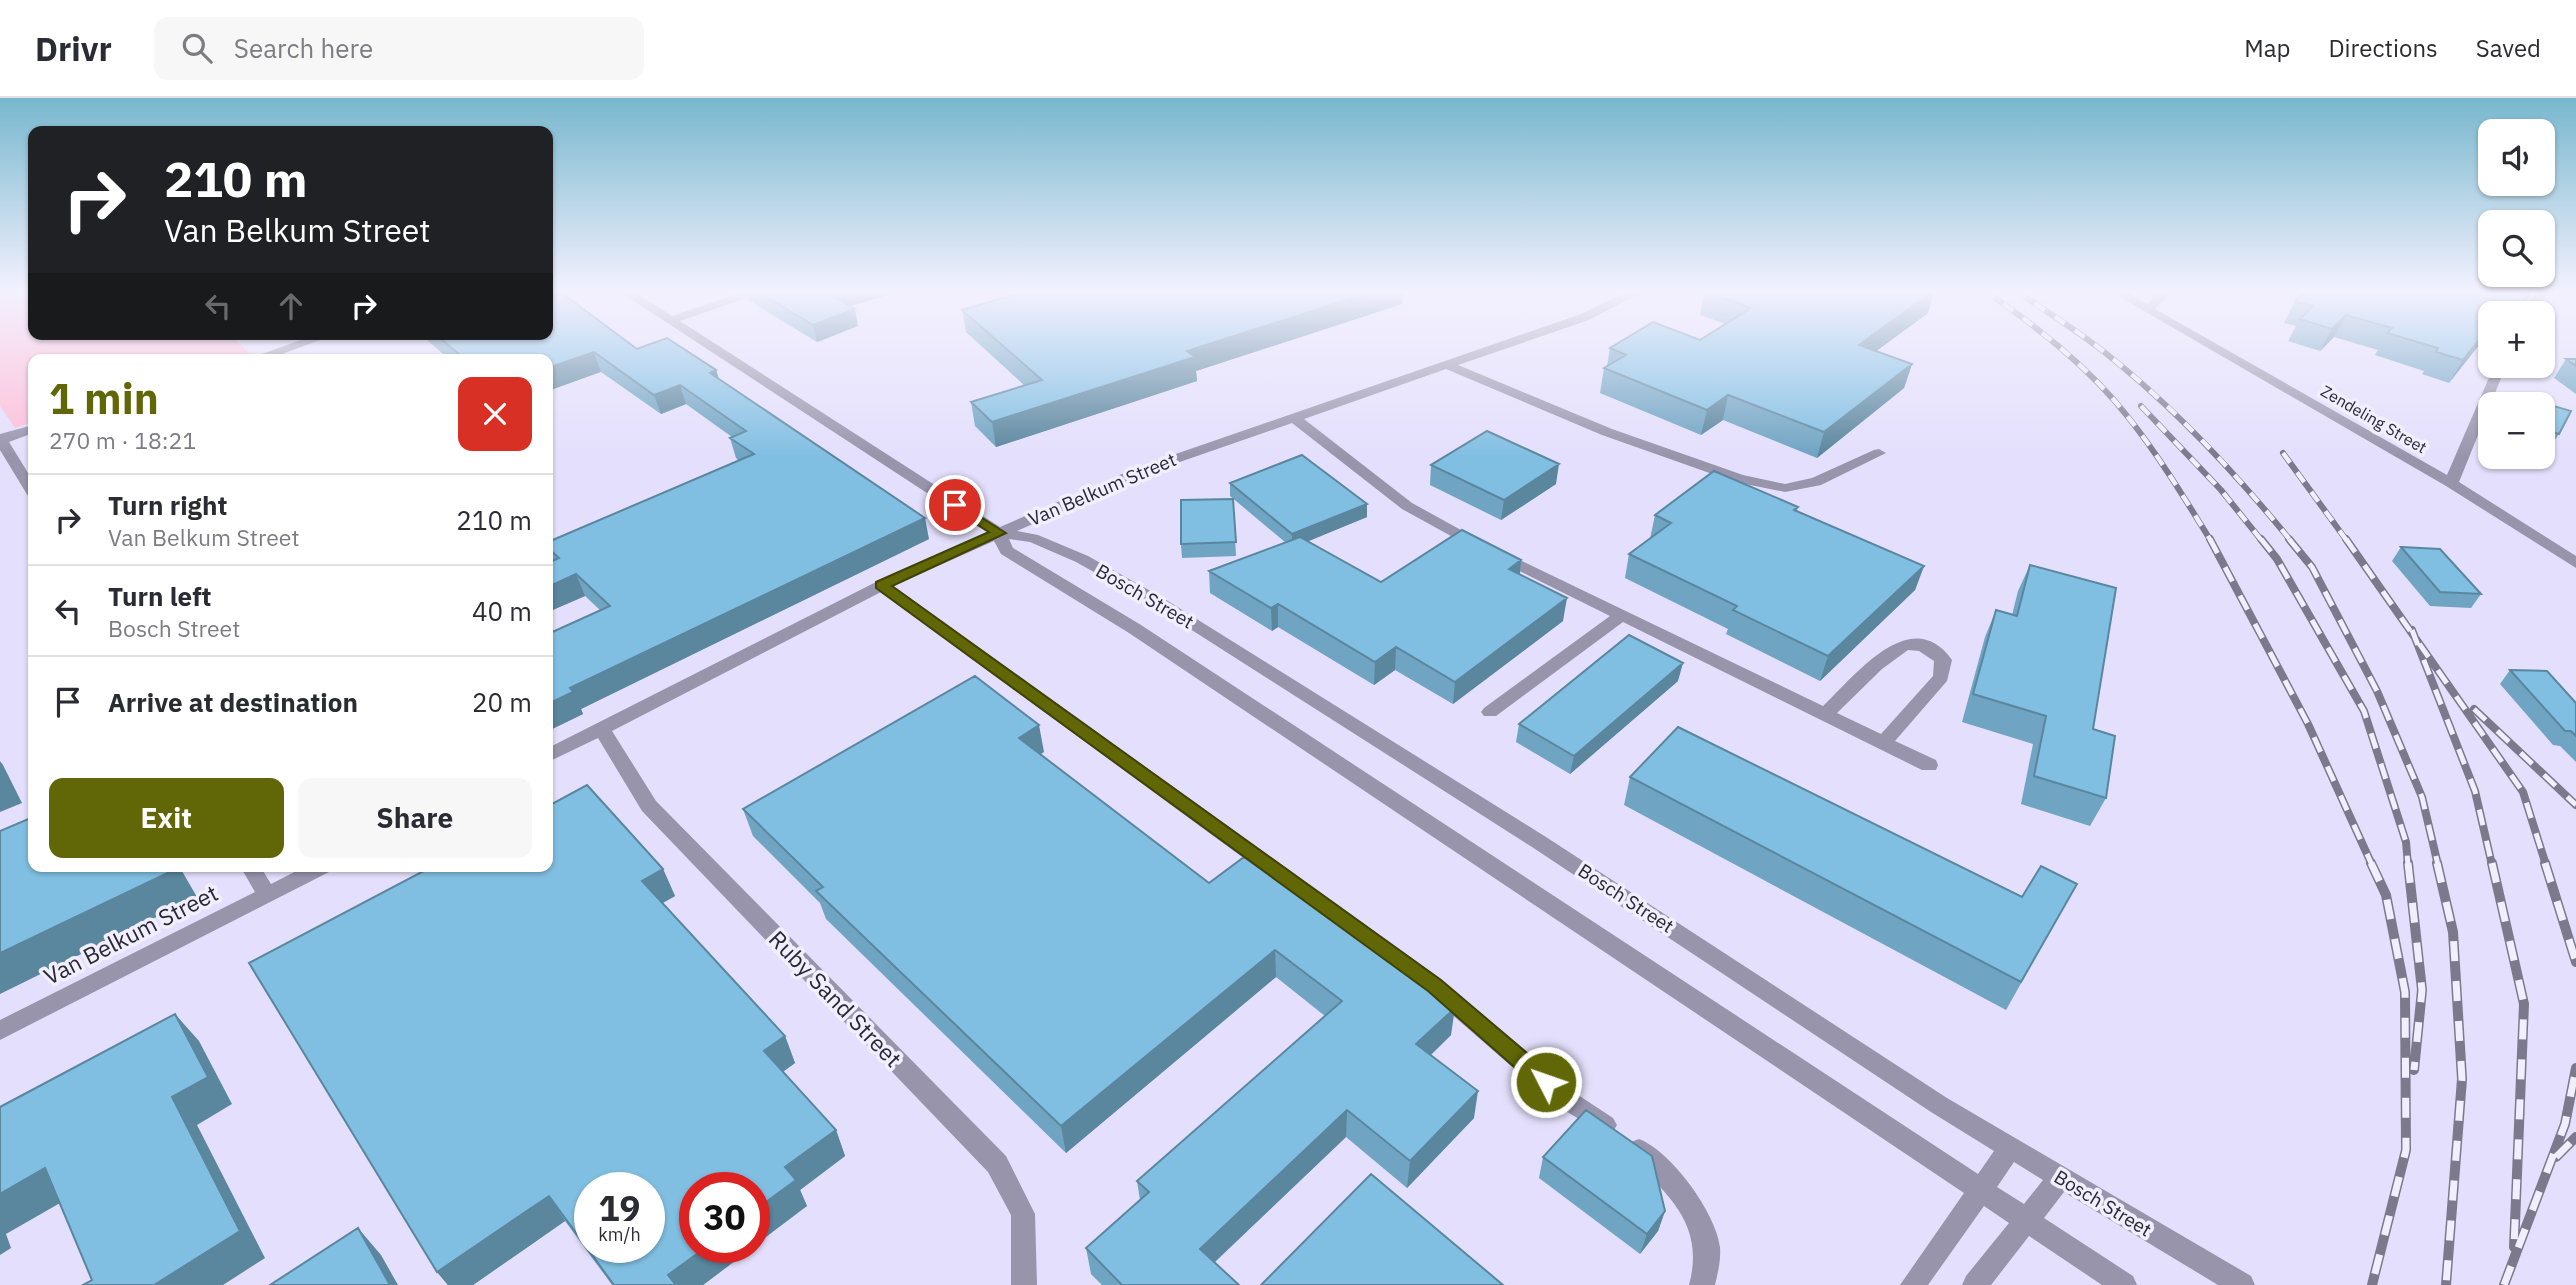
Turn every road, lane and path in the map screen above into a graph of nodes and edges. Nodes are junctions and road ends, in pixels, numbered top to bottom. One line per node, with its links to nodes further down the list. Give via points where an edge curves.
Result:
1 (296, 345): 5 (street)
2 (707, 345): 14 (street, Bosch Street)
3 (1503, 345): 6 (street, Van Belkum Street)
4 (2209, 345): 12 (street, Zendeling Street)
5 (269, 354)
6 (1447, 365): 8 (street, Van Belkum Street); 11 (street, via 1607,432 1740,479 1785,488 1816,482)
7 (2495, 378): 12 (street)
8 (1296, 419): 14 (street, Van Belkum Street, via 1143,470); 17 (street, via 1417,512)
9 (28, 431): 10 (street)
10 (0, 439): 13 (street)
11 (1879, 453)
12 (2451, 483): 15 (street, Zendeling Street)
13 (28, 486)
14 (999, 533): 16 (street, Van Belkum Street); 28 (street, Bosch Street, via 1033,538 1082,559 1157,601); 30 (street, Bosch Street, via 1006,551 1135,629 1537,893)
15 (2576, 563)
16 (881, 585): 20 (street, Van Belkum Street); 34 (street, via 1434,986 1564,1098 1632,1143 1679,1190 1700,1220 1709,1268)
17 (1623, 614): 18 (street); 19 (street)
18 (1490, 712)
19 (1825, 714): 21 (street); 21 (street, via 1896,648 1915,644 1926,648 1943,660 1941,677)
20 (602, 729): 22 (street, Van Belkum Street); 33 (street, Ruby Sand Street, via 649,806 997,1164 1023,1214)
21 (1883, 743): 23 (street)
22 (553, 754)
23 (1929, 765)
24 (254, 872): 26 (street)
25 (312, 872): 26 (street, Van Belkum Street)
26 (267, 895): 27 (street, Van Belkum Street)
27 (0, 1031)
28 (2011, 1147): 29 (street, Bosch Street); 30 (street)
29 (2060, 1178): 31 (street); 37 (street, Bosch Street)
30 (1980, 1191): 31 (street, Bosch Street); 35 (street)
31 (2028, 1222): 32 (street, Bosch Street); 36 (street)
32 (2113, 1284)
33 (1024, 1285)
34 (1702, 1285)
35 (1913, 1285)
36 (1975, 1285)
37 (2242, 1285)

